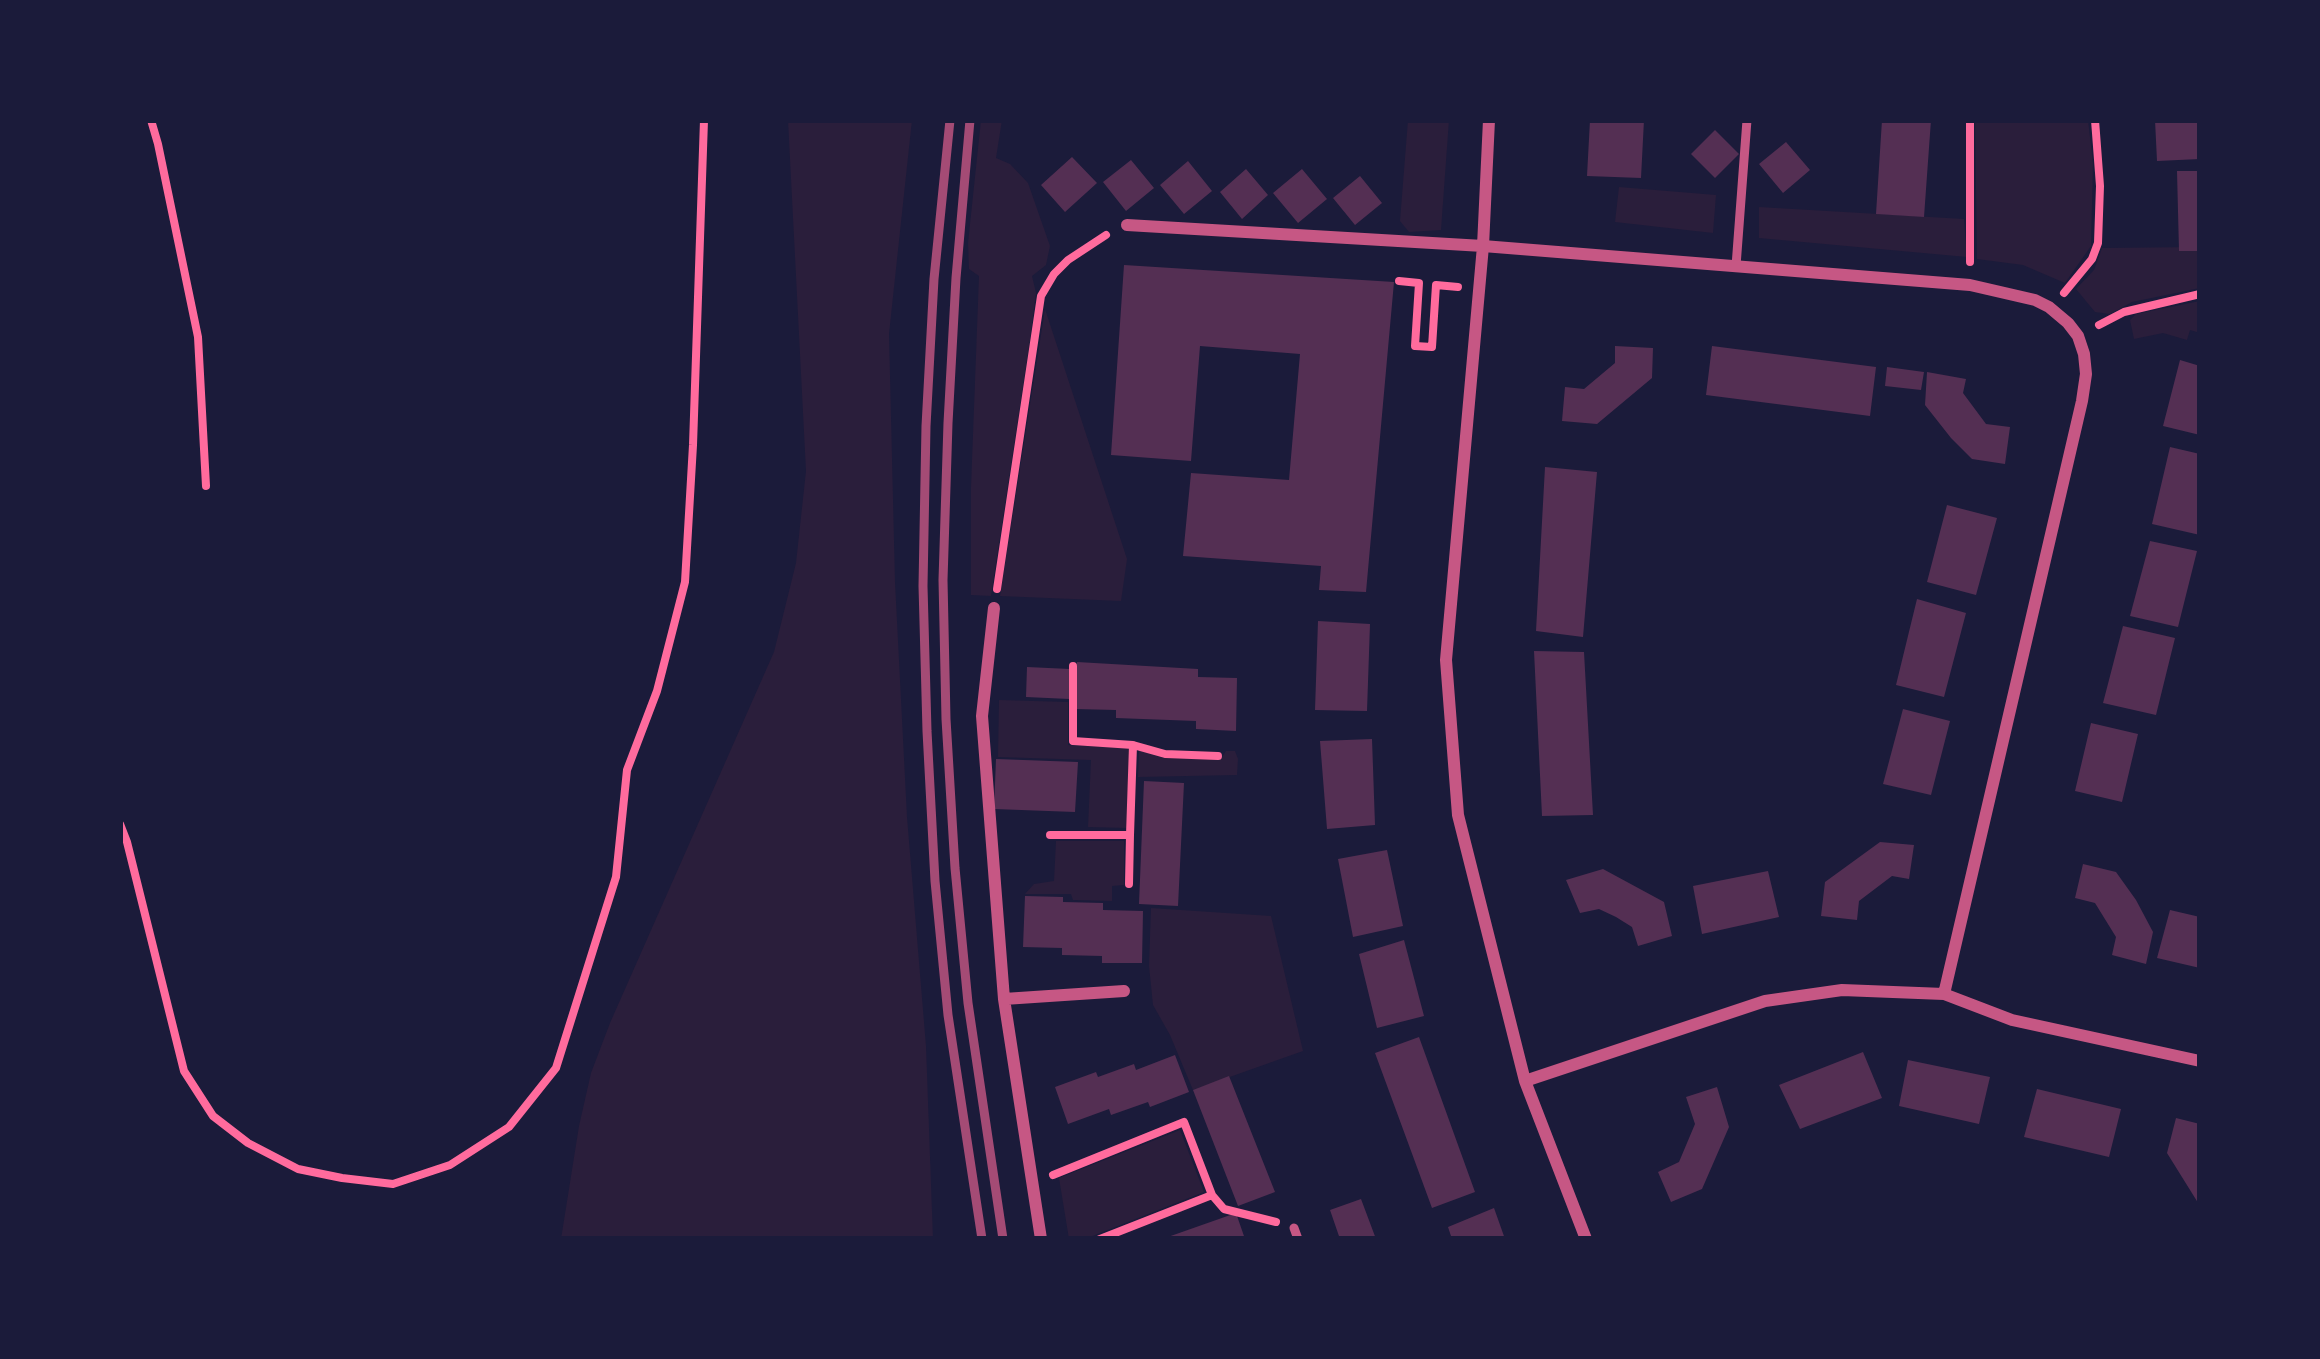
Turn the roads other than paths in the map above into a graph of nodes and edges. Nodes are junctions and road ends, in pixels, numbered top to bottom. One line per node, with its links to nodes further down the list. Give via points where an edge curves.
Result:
1 (1489, 120): 4 (street)
2 (1747, 120): 5 (lane)
3 (1126, 225): 4 (street)
4 (1483, 247): 5 (street); 11 (street, via 1446,660 1458,815)
5 (1736, 266): 8 (street, via 2018,294 2068,323 2084,354 2082,401)
6 (994, 608): 9 (street, via 982,716)
7 (1124, 991): 9 (street)
8 (1944, 994): 10 (street, via 2012,1020); 11 (street, via 1842,990 1765,1001)
9 (1004, 999): 12 (street)
10 (2200, 1061)
11 (1526, 1081): 13 (street)
12 (1041, 1239)
13 (1586, 1239)

